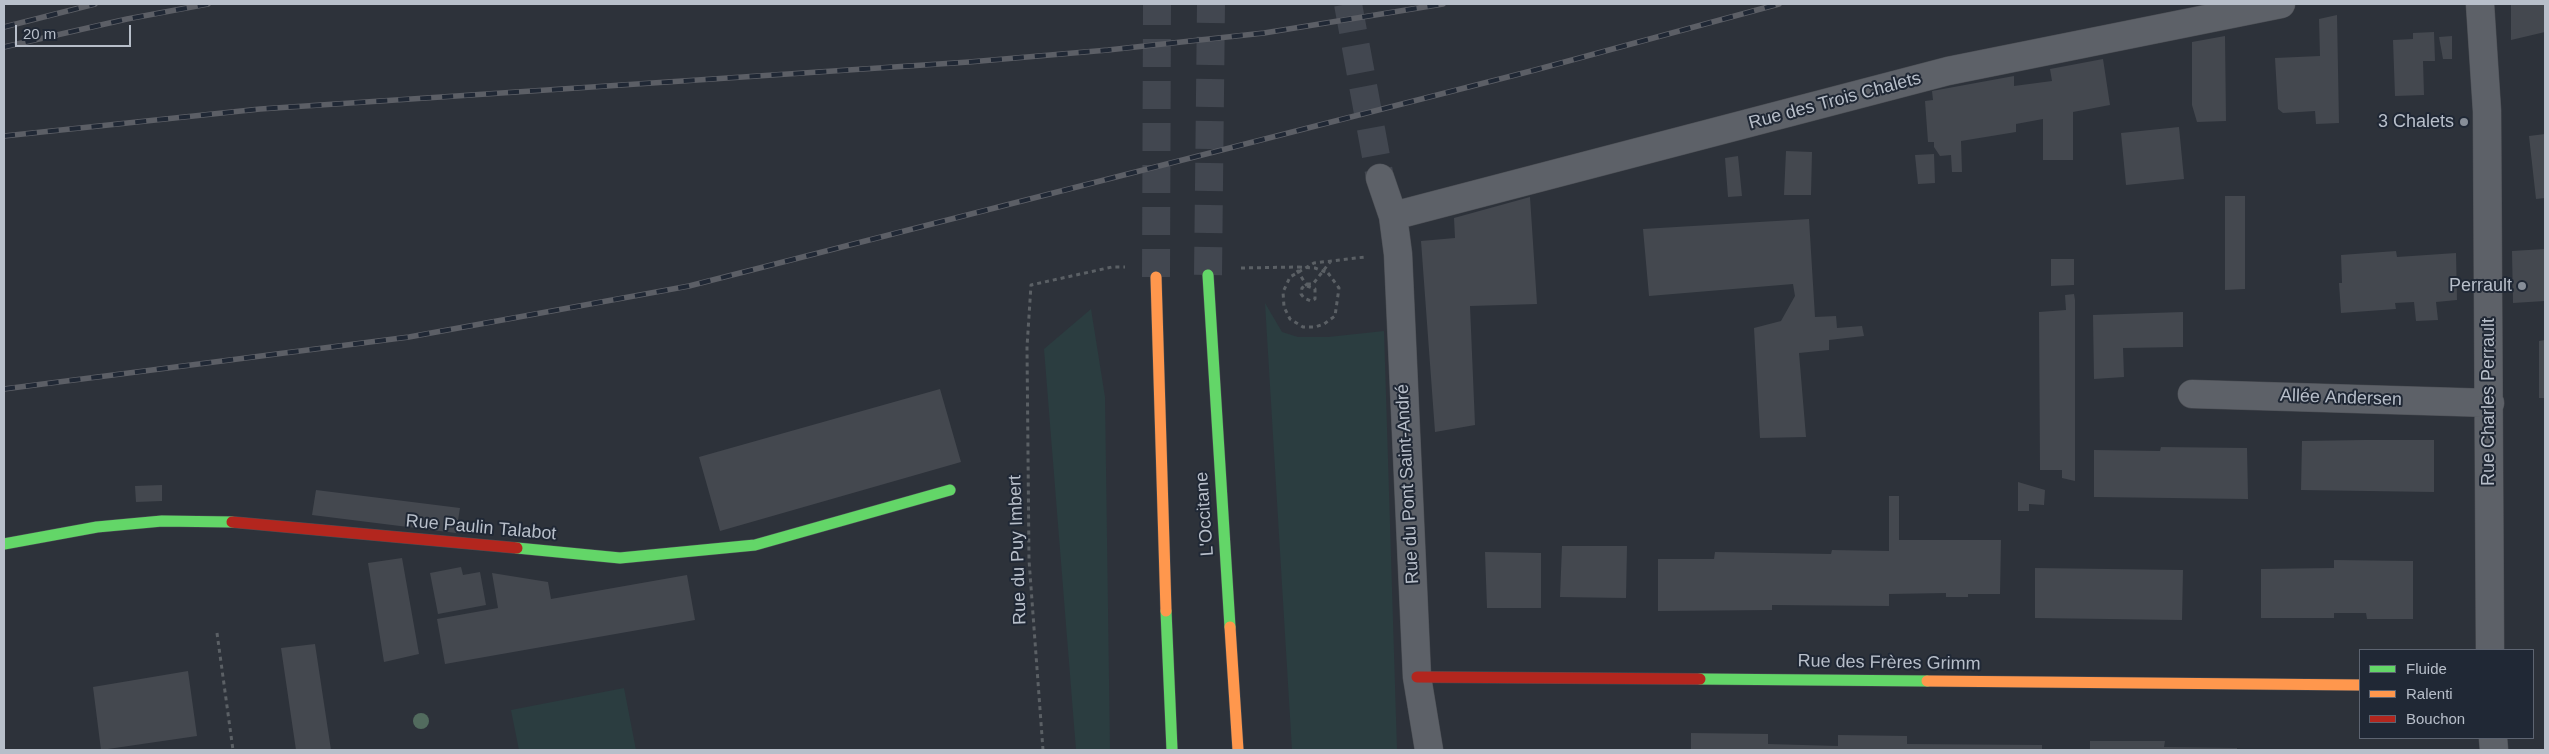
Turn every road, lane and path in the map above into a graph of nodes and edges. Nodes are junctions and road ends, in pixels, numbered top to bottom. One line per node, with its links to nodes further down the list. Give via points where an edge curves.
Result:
1 (2281, 4): 4 (street, Rue des Trois Chalets, via 1948,71)
2 (2480, 4): 10 (street, Rue Charles Perrault, via 2487,111)
3 (1380, 178): 4 (street, Rue du Pont Saint-André)
4 (1393, 216): 15 (street, Rue du Pont Saint-André, via 1398,254)
5 (1297, 268): 5 (path, bridge, via 1306,268 1315,268 1328,273 1338,288 1335,316 1324,324 1303,327 1290,319 1284,307 1283,292 1290,276 1298,272 1306,267 1314,263 1330,261 1313,284 1307,284 1302,288 1304,298 1311,301 1315,298 1315,289 1307,286)
6 (1208, 275): 20 (main road, L'Occitane)
7 (1156, 277): 19 (main road, via 1161,513)
8 (1027, 348): 18 (path, Rue du Puy Imbert, via 1029,560)
9 (2192, 394): 10 (street, Allée Andersen)
10 (2490, 403): 14 (street, Rue Charles Perrault)
11 (950, 490): 12 (main road, Rue Paulin Talabot, via 755,545 620,558 222,521 162,521 97,527)
12 (4, 544)
13 (217, 633): 17 (path)
14 (2490, 649)
15 (1417, 677): 16 (main road, Rue des Frères Grimm); 21 (street, Rue du Pont Saint-André)
16 (2359, 685)
17 (233, 750)
18 (1043, 750)
19 (1172, 750)
20 (1238, 750)
21 (1430, 750)

